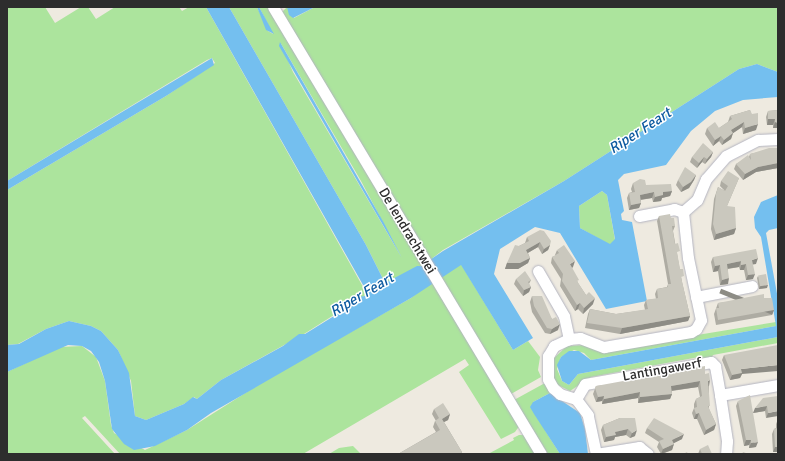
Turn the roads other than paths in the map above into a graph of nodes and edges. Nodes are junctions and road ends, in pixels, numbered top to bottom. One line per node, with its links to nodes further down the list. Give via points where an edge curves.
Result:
1 (273, 7): 12 (street, De Iendrachtwei)
2 (778, 139): 3 (street, via 758,140 726,156 706,179 698,200)
3 (683, 212): 4 (street, via 674,209); 7 (street, via 682,220)
4 (639, 216)
5 (538, 271): 8 (street, via 564,316)
6 (752, 286): 7 (street)
7 (696, 297): 8 (street, via 700,320 699,326 691,332 604,347 580,338)
8 (569, 338): 11 (street, via 554,346 548,356 546,367 553,388 560,394)
9 (778, 385): 10 (street)
10 (720, 395): 11 (street, Lantingawerf, via 716,366 705,361 585,384); 15 (street, Lantingawerf, via 727,441)
11 (576, 398): 13 (street, via 588,415)
12 (541, 454)
13 (596, 454): 14 (street, via 639,447)
14 (648, 454)
15 (726, 454)

